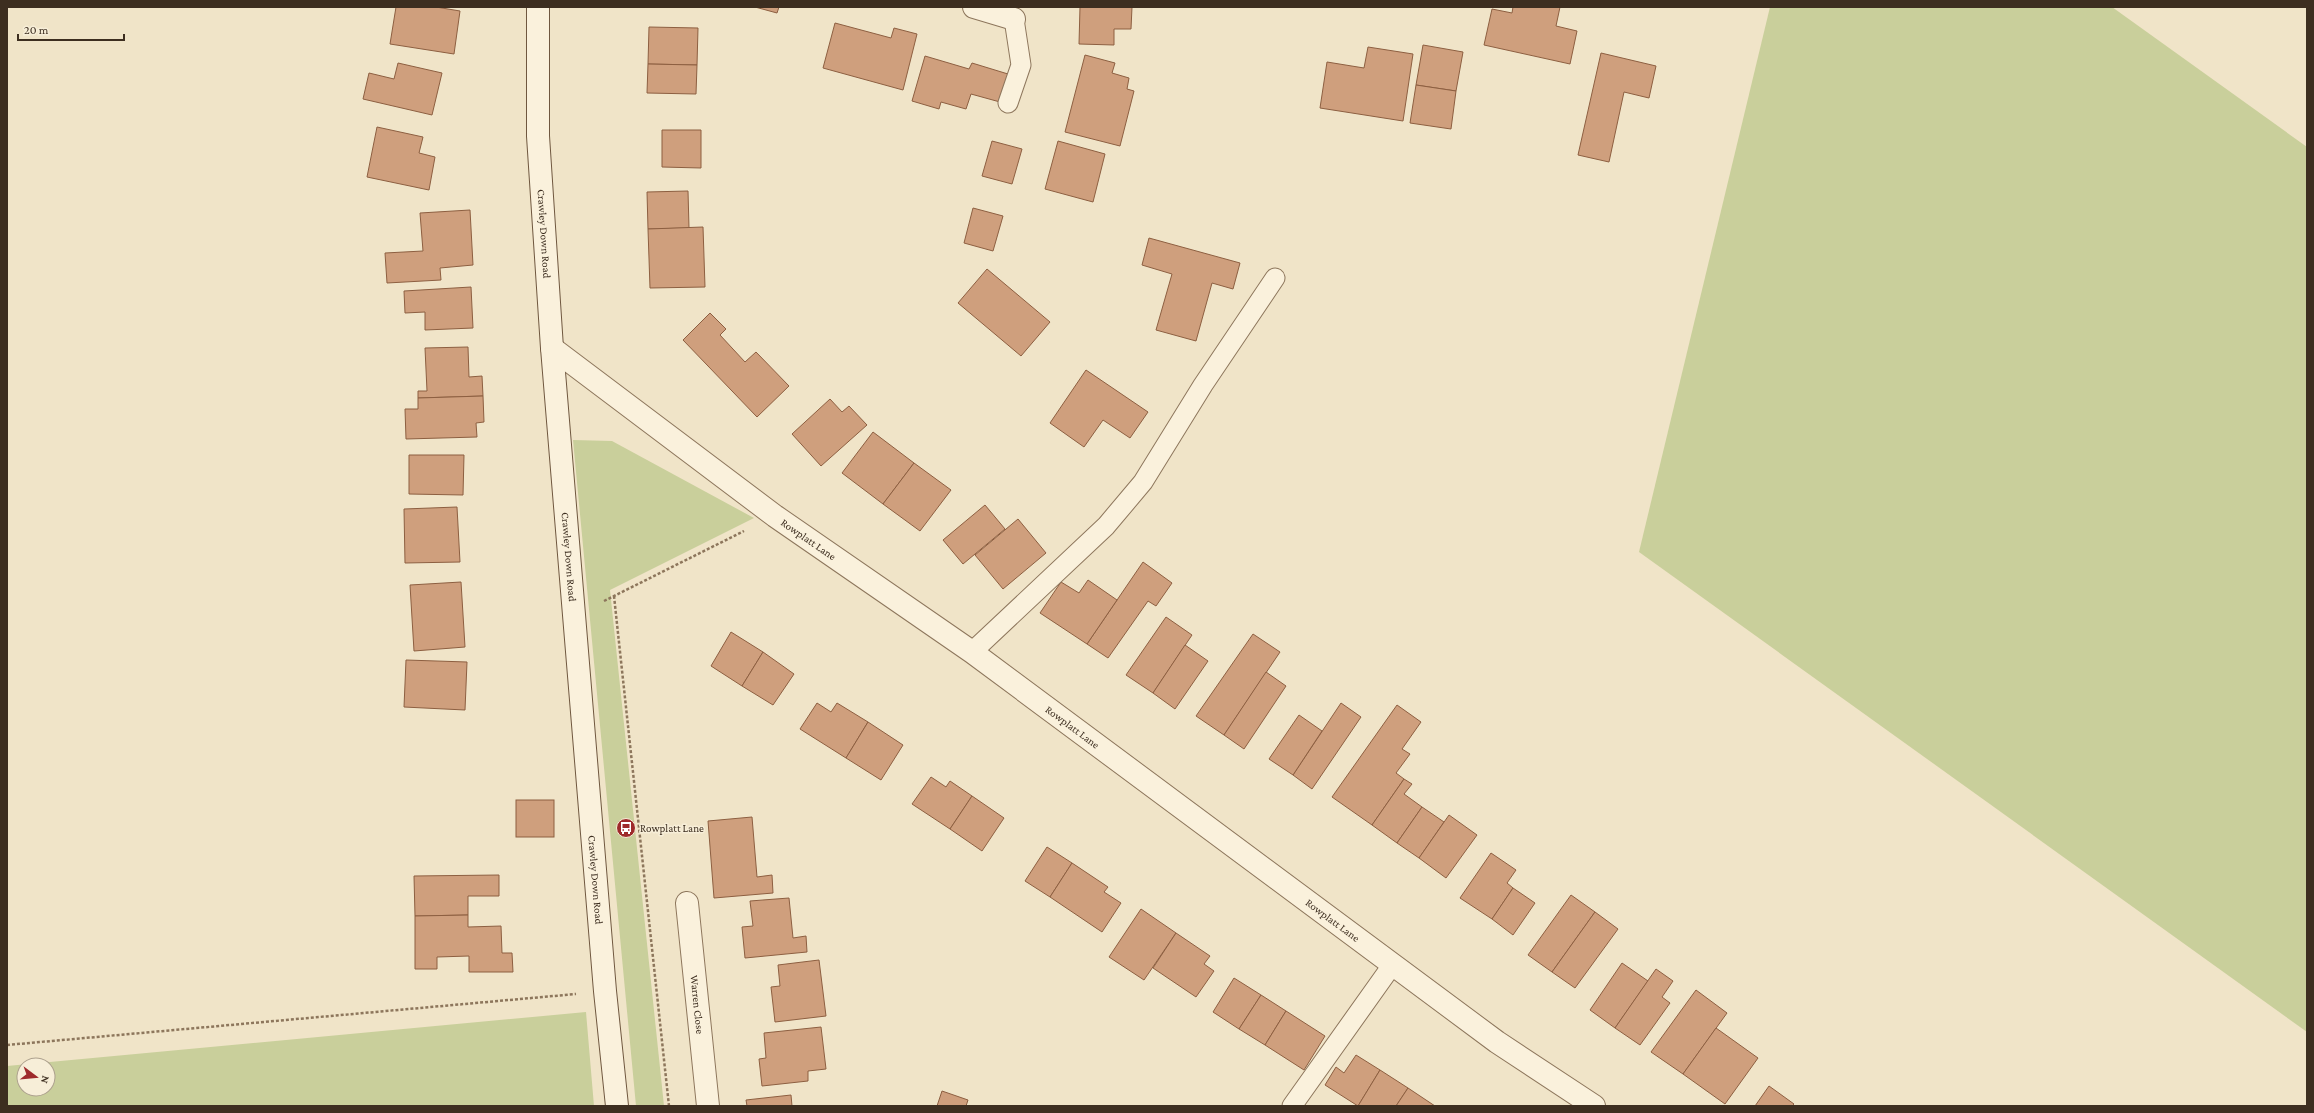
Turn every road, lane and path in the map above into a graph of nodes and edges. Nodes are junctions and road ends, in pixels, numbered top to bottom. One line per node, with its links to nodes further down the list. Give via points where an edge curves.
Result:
1 (538, 7): 6 (street, Crawley Down Road, via 538,136)
2 (974, 7): 3 (street)
3 (1014, 19): 4 (lane, via 1021,65)
4 (1008, 103)
5 (1275, 278): 10 (lane, via 1203,385 1143,482 1106,526)
6 (552, 348): 7 (street, Rowplatt Lane); 9 (street, Crawley Down Road)
7 (775, 516): 8 (path); 10 (street, Rowplatt Lane)
8 (614, 596): 9 (path); 16 (path)
9 (574, 616): 13 (street, Crawley Down Road)
10 (972, 652): 12 (street, Rowplatt Lane)
11 (687, 903): 17 (street, Warren Close)
12 (1393, 964): 18 (lane); 19 (street, Rowplatt Lane, via 1497,1042)
13 (605, 991): 14 (path); 15 (street, Crawley Down Road)
14 (7, 1045)
15 (617, 1106)
16 (669, 1106)
17 (708, 1106)
18 (1292, 1106)
19 (1594, 1106)

